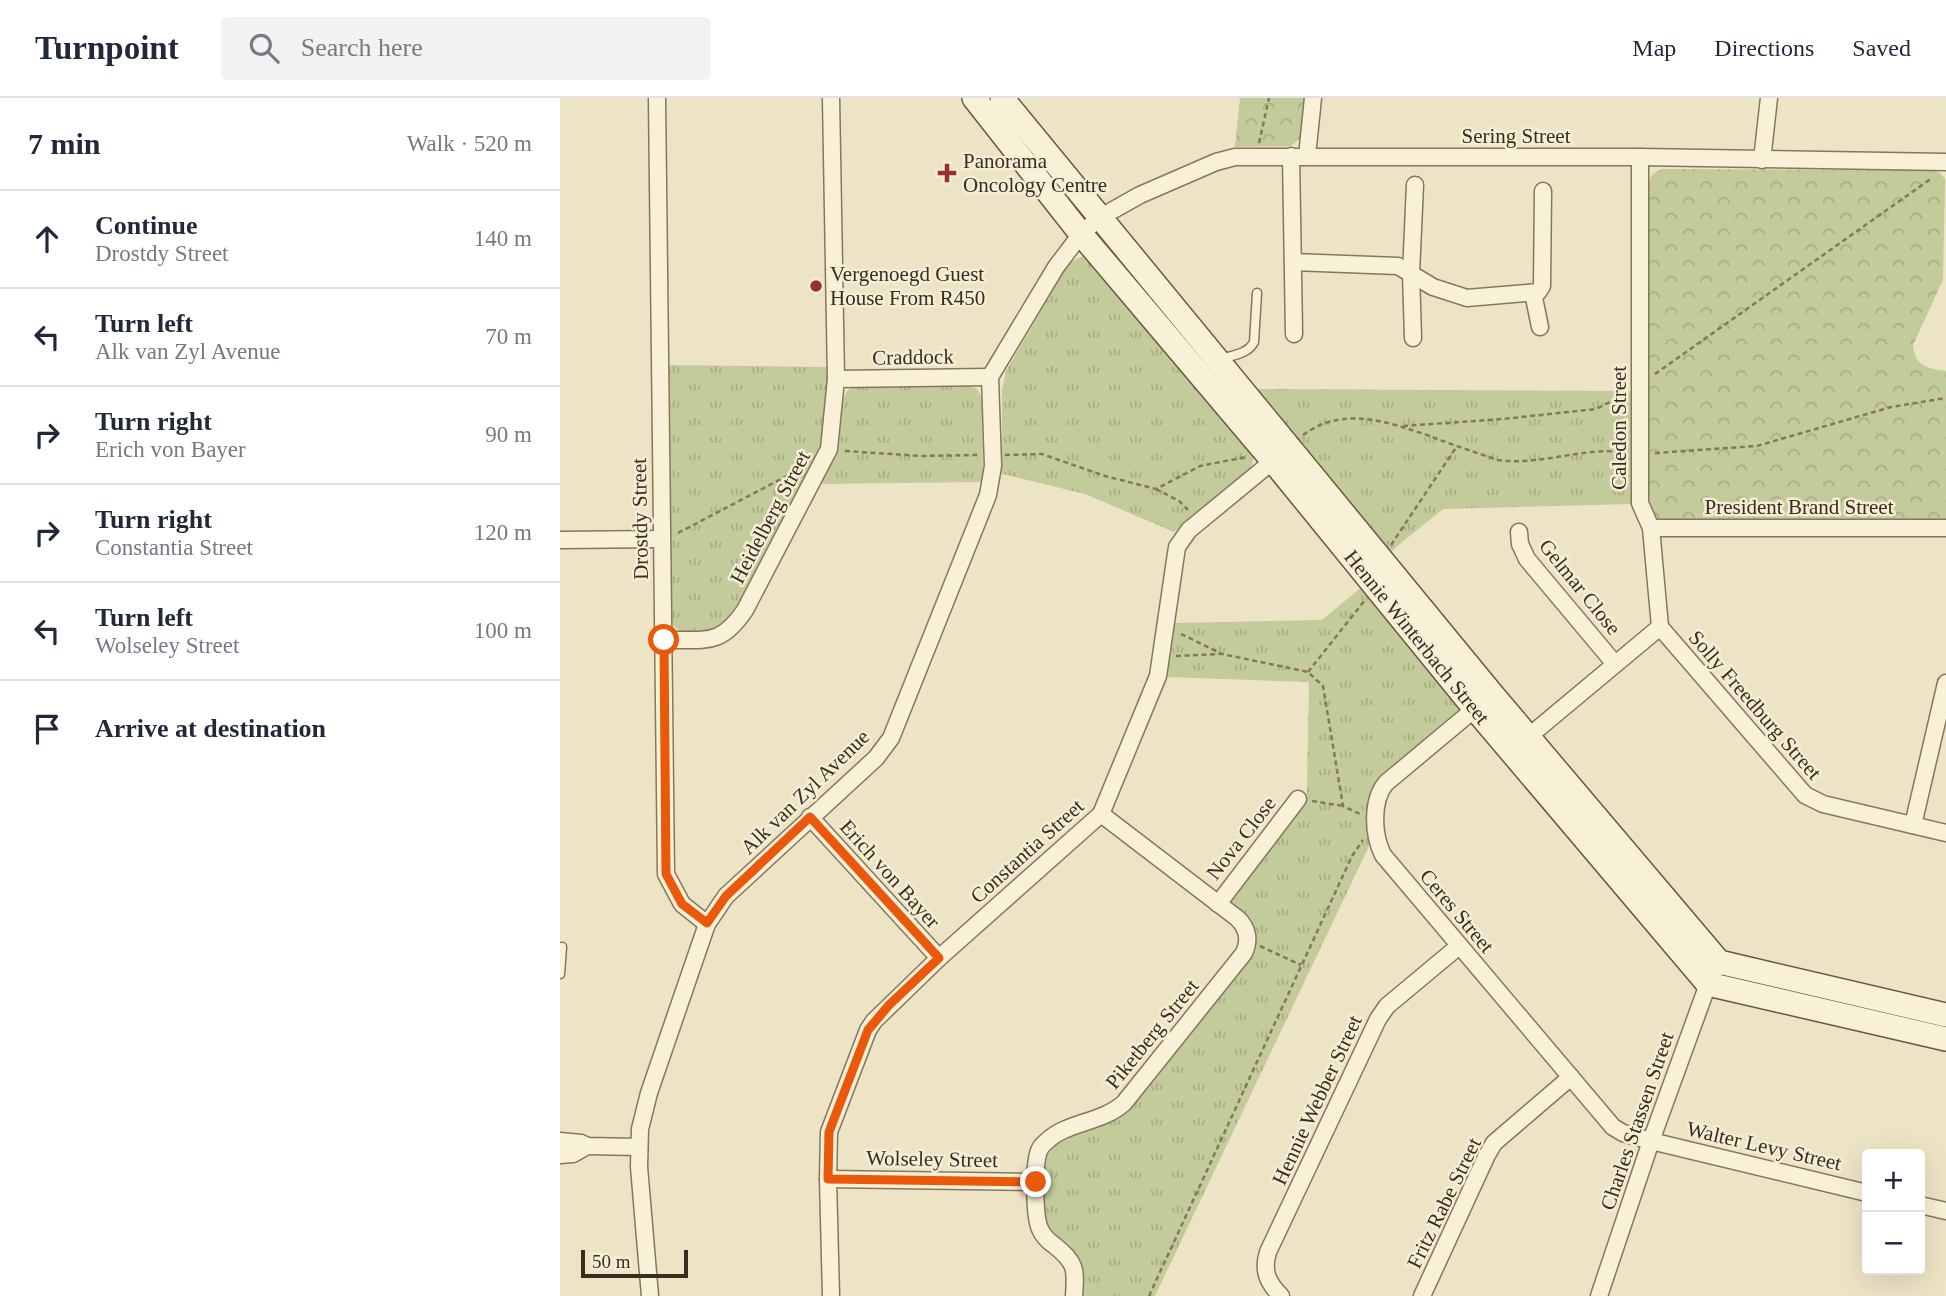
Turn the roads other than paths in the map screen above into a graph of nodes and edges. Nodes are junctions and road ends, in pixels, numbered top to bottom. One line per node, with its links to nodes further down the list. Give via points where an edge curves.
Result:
1 (657, 98): 29 (street, Drostdy Street)
2 (831, 98): 24 (street, Heidelberg Street)
3 (974, 98): 14 (street, Hennie Winterbach Street)
4 (1002, 98): 13 (street, Hennie Winterbach Street)
5 (1313, 98): 7 (street)
6 (1769, 98): 9 (street)
7 (1299, 156): 8 (street, Sering Street); 13 (street, Sering Street, via 1235,157 1216,162); 15 (street)
8 (1640, 157): 9 (street, Sering Street); 26 (street, Caledon Street, via 1640,503)
9 (1762, 160): 10 (street, Sering Street)
10 (1941, 168)
11 (1415, 185): 16 (street)
12 (1542, 191): 18 (street, via 1542,286)
13 (1099, 218): 14 (street); 22 (street, Hennie Winterbach Street)
14 (1081, 234): 23 (street); 25 (street, Hennie Winterbach Street)
15 (1293, 262): 16 (street, via 1385,264); 20 (street)
16 (1411, 273): 18 (street, via 1433,287 1467,298); 21 (street)
17 (1257, 293): 22 (lane, via 1254,342 1247,351)
18 (1533, 293): 19 (street)
19 (1540, 327)
20 (1294, 334)
21 (1413, 338)
22 (1218, 360): 25 (street, Hennie Winterbach Street)
23 (990, 377): 24 (street, Craddock); 41 (street, Alk van Zyl Avenue, via 992,481 891,738 876,758)
24 (836, 379): 32 (street, Heidelberg Street, via 829,449 745,610 722,636)
25 (1281, 454): 35 (street, Hennie Winterbach Street); 36 (street, Hennie Winterbach Street); 40 (street, Constantia Street, via 1182,538 1174,555 1162,657 1153,689)
26 (1651, 528): 27 (street, President Brand Street); 31 (street, Caledon Street)
27 (1946, 528)
28 (1519, 532): 33 (street, Gelmar Close, via 1527,559)
29 (661, 539): 30 (street); 32 (street, Drostdy Street)
30 (560, 540)
31 (1660, 627): 33 (street); 42 (street, Solly Freedburg Street, via 1805,795 1823,804)
32 (664, 640): 45 (street, Drostdy Street, via 666,874 682,904)
33 (1615, 664): 37 (street)
34 (1946, 683): 42 (street)
35 (1492, 694): 36 (street, Ceres Street); 37 (street, Hennie Winterbach Street)
36 (1475, 709): 38 (street, Hennie Winterbach Street); 46 (street, Ceres Street, via 1386,783 1377,798 1378,845 1383,855)
37 (1529, 736): 38 (street); 49 (street, Hennie Winterbach Street)
38 (1512, 752): 51 (street, Hennie Winterbach Street)
39 (1298, 799): 44 (street, Nova Close)
40 (1101, 814): 44 (street); 48 (street, Constantia Street)
41 (810, 817): 45 (street, Alk van Zyl Avenue, via 726,896); 48 (street, Erich von Bayer)
42 (1913, 825): 43 (street, Solly Freedburg Street)
43 (1946, 833)
44 (1218, 904): 61 (street, Piketberg Street, via 1245,927 1244,953 1124,1103 1112,1113 1044,1143 1037,1158)
45 (707, 923): 58 (street, Alk van Zyl Avenue, via 649,1093)
46 (1459, 946): 54 (street, Ceres Street); 68 (street, Hennie Webber Street, via 1387,1006 1378,1020 1268,1252 1267,1279)
47 (562, 947): 50 (lane)
48 (939, 958): 60 (street, Constantia Street, via 868,1030 829,1132)
49 (1719, 961): 51 (street, Charles Stassen Street); 52 (street)
50 (560, 974)
51 (1708, 984): 53 (street); 56 (street, Charles Stassen Street)
52 (1946, 1015)
53 (1946, 1040)
54 (1571, 1077): 56 (street, Ceres Street, via 1613,1127); 69 (street, Fritz Rabe Street, via 1487,1154)
55 (560, 1141): 57 (street)
56 (1651, 1141): 62 (street, Walter Levy Street); 70 (street, Charles Stassen Street)
57 (587, 1146): 58 (street); 59 (street)
58 (639, 1147): 65 (street, Alk van Zyl Avenue)
59 (560, 1154)
60 (828, 1179): 61 (street, Wolseley Street); 66 (street, Constantia Street)
61 (1036, 1182): 67 (street, Piketberg Street, via 1039,1228 1073,1263)
62 (1862, 1192)
63 (1925, 1206): 64 (street)
64 (1946, 1211)
65 (650, 1296)
66 (831, 1296)
67 (1074, 1296)
68 (1281, 1296)
69 (1422, 1296)
70 (1599, 1296)

